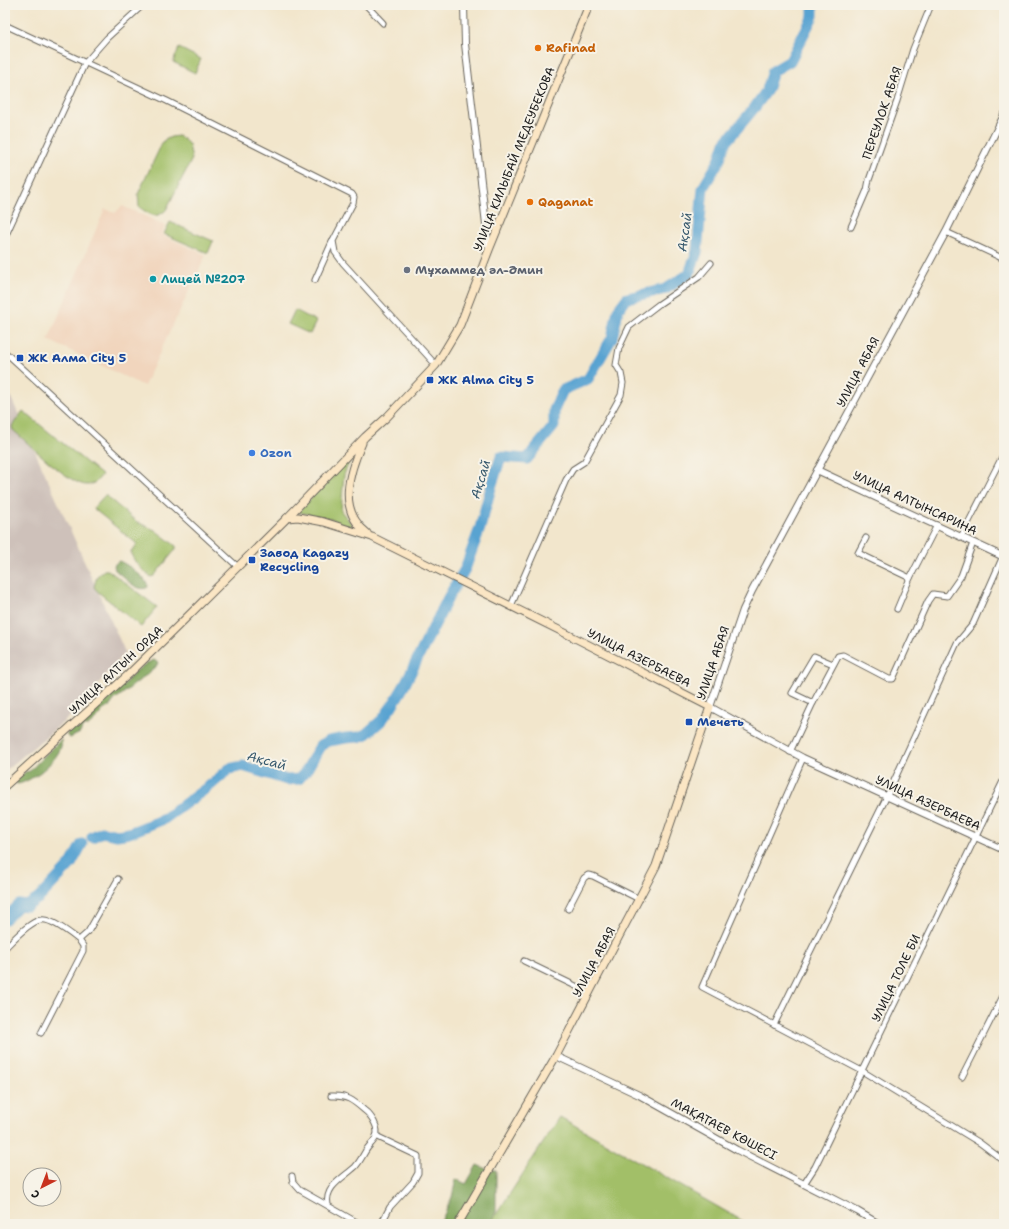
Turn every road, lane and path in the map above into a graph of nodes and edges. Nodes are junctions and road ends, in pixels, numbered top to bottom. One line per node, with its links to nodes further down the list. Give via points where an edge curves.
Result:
1 (143, 5): 8 (street, via 106,38)
2 (366, 5): 6 (street)
3 (464, 5): 14 (street, via 465,44)
4 (589, 5): 14 (main road, УЛИЦА КИЛЫБАЙ МЕДЕУБЕКОВА)
5 (931, 5): 10 (street, ПЕРЕУЛОК АБАЯ, via 913,49 867,190)
6 (383, 23)
7 (5, 25): 8 (street)
8 (85, 63): 12 (street); 13 (street, via 180,107 352,194 353,203)
9 (1004, 115): 11 (street, УЛИЦА АБАЯ)
10 (851, 228)
11 (946, 232): 15 (street); 22 (street, УЛИЦА АБАЯ)
12 (5, 238)
13 (333, 241): 17 (street); 19 (street, via 335,252 343,264)
14 (489, 250): 19 (main road, УЛИЦА КИЛЫБАЙ МЕДЕУБЕКОВА, via 460,325)
15 (1004, 259)
16 (711, 263): 32 (street, via 699,277 629,327 619,348 616,365 623,383 620,395 584,462 573,469 566,480)
17 (315, 280)
18 (5, 352): 30 (street)
19 (436, 365): 20 (main road, УЛИЦА КИЛЫБАЙ МЕДЕУБЕКОВА)
20 (365, 437): 23 (main road, УЛИЦА КИЛЫБАЙ МЕДЕУБЕКОВА); 25 (main road, УЛИЦА АЗЕРБАЕВА, via 353,464 348,506 359,527)
21 (1004, 453): 26 (street)
22 (818, 470): 24 (street, УЛИЦА АЛТЫНСАРИНА); 36 (street, УЛИЦА АБАЯ, via 743,610)
23 (287, 518): 25 (main road, УЛИЦА АЗЕРБАЕВА, via 298,517 324,522); 30 (main road, УЛИЦА АЛТЫН ОРДА)
24 (937, 525): 26 (street, УЛИЦА АЛТЫНСАРИНА); 31 (street)
25 (372, 537): 32 (main road, УЛИЦА АЗЕРБАЕВА)
26 (960, 537): 28 (street, УЛИЦА АЛТЫНСАРИНА)
27 (866, 538): 31 (street, via 858,554)
28 (974, 543): 29 (street, УЛИЦА АЛТЫНСАРИНА); 34 (street, via 961,576 947,596 933,594 928,601 893,679 843,655 838,656)
29 (1003, 557): 41 (street, via 973,624 957,643)
30 (238, 567): 40 (main road, УЛИЦА АЛТЫН ОРДА, via 130,674)
31 (910, 578): 33 (street)
32 (511, 606): 36 (main road, УЛИЦА АЗЕРБАЕВА)
33 (897, 608)
34 (833, 664): 35 (street); 35 (street, via 814,656 792,692)
35 (813, 703): 37 (street)
36 (710, 707): 37 (street, УЛИЦА АЗЕРБАЕВА); 45 (main road, УЛИЦА АБАЯ, via 656,866)
37 (790, 752): 38 (street, УЛИЦА АЗЕРБАЕВА)
38 (802, 758): 41 (street, УЛИЦА АЗЕРБАЕВА); 52 (street, via 702,987)
39 (1004, 779): 42 (street, УЛИЦА ТОЛЕ БИ)
40 (5, 786)
41 (887, 796): 42 (street, УЛИЦА АЗЕРБАЕВА); 52 (street)
42 (975, 838): 43 (street, УЛИЦА АЗЕРБАЕВА); 55 (street, УЛИЦА ТОЛЕ БИ)
43 (1004, 850)
44 (118, 879): 47 (street, via 88,932)
45 (639, 899): 46 (street, via 588,875); 50 (main road, УЛИЦА АБАЯ)
46 (568, 909)
47 (79, 940): 48 (street, via 53,923 42,920 20,933); 53 (street, via 83,951)
48 (5, 948)
49 (524, 961): 50 (street)
50 (590, 993): 54 (main road, УЛИЦА АБАЯ)
51 (1004, 994): 56 (street)
52 (774, 1025): 55 (street)
53 (41, 1034)
54 (556, 1056): 61 (street, МАҚАТАЕВ КӨШЕСІ, via 639,1095); 65 (main road, УЛИЦА АБАЯ)
55 (862, 1072): 59 (street, via 980,1143); 61 (street, УЛИЦА ТОЛЕ БИ)
56 (962, 1077)
57 (331, 1096): 58 (street, via 342,1096 355,1102 369,1114 376,1128)
58 (376, 1136): 62 (street, via 356,1166 340,1178 328,1193); 64 (street, via 418,1156 418,1173 390,1207)
59 (1004, 1161)
60 (292, 1176): 62 (street, via 293,1182 300,1190)
61 (804, 1184): 66 (street, МАҚАТАЕВ КӨШЕСІ)
62 (328, 1205): 63 (street)
63 (360, 1224)
64 (381, 1224)
65 (458, 1224)
66 (879, 1224)

